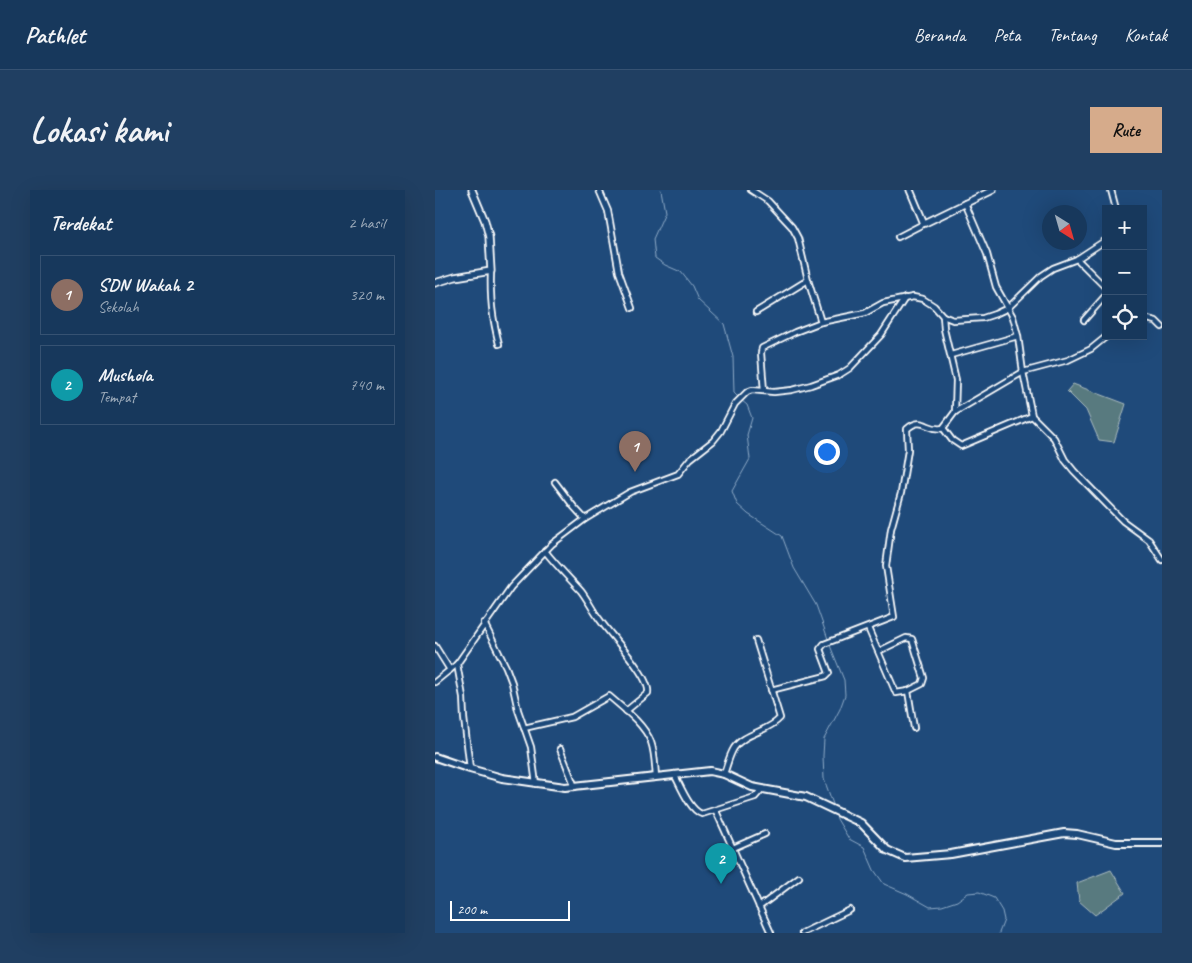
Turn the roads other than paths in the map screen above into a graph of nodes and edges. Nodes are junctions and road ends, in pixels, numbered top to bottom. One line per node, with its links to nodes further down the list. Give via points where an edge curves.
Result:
1 (472, 190): 13 (street, via 489,237)
2 (599, 190): 19 (street, via 608,211 619,272)
3 (751, 190): 14 (street, via 768,201 792,227 798,238)
4 (910, 190): 9 (street)
5 (993, 190): 7 (street)
6 (1111, 190): 8 (street)
7 (965, 203): 9 (street); 20 (street, via 987,254 996,286)
8 (1115, 205)
9 (925, 223): 10 (street)
10 (898, 237)
11 (1102, 243): 12 (street)
12 (1077, 259): 16 (street); 20 (street, via 1041,276)
13 (491, 271): 15 (street); 29 (street, via 492,316)
14 (808, 280): 21 (street); 25 (street)
15 (435, 283)
16 (1102, 284)
17 (905, 298): 22 (street, via 923,299); 25 (street, via 883,303 865,313); 32 (street, via 881,335 850,368 811,385)
18 (1102, 300): 24 (street)
19 (632, 308)
20 (1008, 308): 22 (street, via 983,318 953,320); 27 (street)
21 (756, 312)
22 (943, 316): 30 (street)
23 (1147, 319): 26 (street)
24 (1084, 320)
25 (821, 322): 32 (street, via 763,348)
26 (1162, 326)
27 (1018, 336): 30 (street); 31 (street)
28 (1102, 340): 31 (street, via 1069,360)
29 (499, 344)
30 (951, 355): 33 (street, via 956,380)
31 (1023, 372): 33 (street); 34 (street)
32 (764, 391): 37 (street, via 752,390 741,396 721,431 689,459 679,474 630,492)
33 (955, 412): 35 (street)
34 (1031, 416): 35 (street, via 961,446); 39 (street, via 1054,438 1074,471 1123,520 1149,540)
35 (943, 428): 41 (street, via 935,429 919,423 907,428 908,450 886,566 895,616)
36 (555, 482): 37 (street)
37 (585, 519): 38 (street)
38 (545, 551): 40 (street, via 511,587); 50 (street, via 581,591 647,684 648,693)
39 (1162, 560)
40 (484, 623): 45 (street); 51 (street, via 506,667)
41 (868, 628): 44 (street); 48 (street, via 822,646 829,673 826,676)
42 (756, 640): 48 (street)
43 (435, 646): 46 (street)
44 (879, 651): 49 (street, via 896,693); 49 (street, via 906,638 912,639 923,682)
45 (457, 664): 46 (street); 55 (street)
46 (450, 670): 47 (street)
47 (435, 682)
48 (771, 690): 57 (street, via 780,718 737,744)
49 (908, 691): 52 (street)
50 (626, 711): 51 (street, via 609,696 572,717); 58 (street, via 651,742)
51 (524, 728): 59 (street, via 531,748)
52 (914, 728)
53 (560, 749): 60 (street)
54 (435, 757): 55 (main road)
55 (470, 770): 59 (main road)
56 (674, 774): 57 (main road, via 707,771); 58 (main road); 62 (street, via 695,810 702,814)
57 (724, 774): 61 (main road, via 745,785)
58 (656, 778): 60 (main road)
59 (536, 784): 60 (main road)
60 (575, 787)
61 (762, 789): 62 (street, via 755,797); 64 (main road, via 799,795 845,815 861,823 887,850 905,858 951,854 1064,833 1115,843)
62 (716, 811): 65 (street)
63 (765, 834): 65 (street)
64 (1162, 843)
65 (733, 848): 67 (street)
66 (799, 877): 67 (street)
67 (759, 907): 69 (street)
68 (850, 910): 70 (street)
69 (771, 933)
70 (802, 933)

